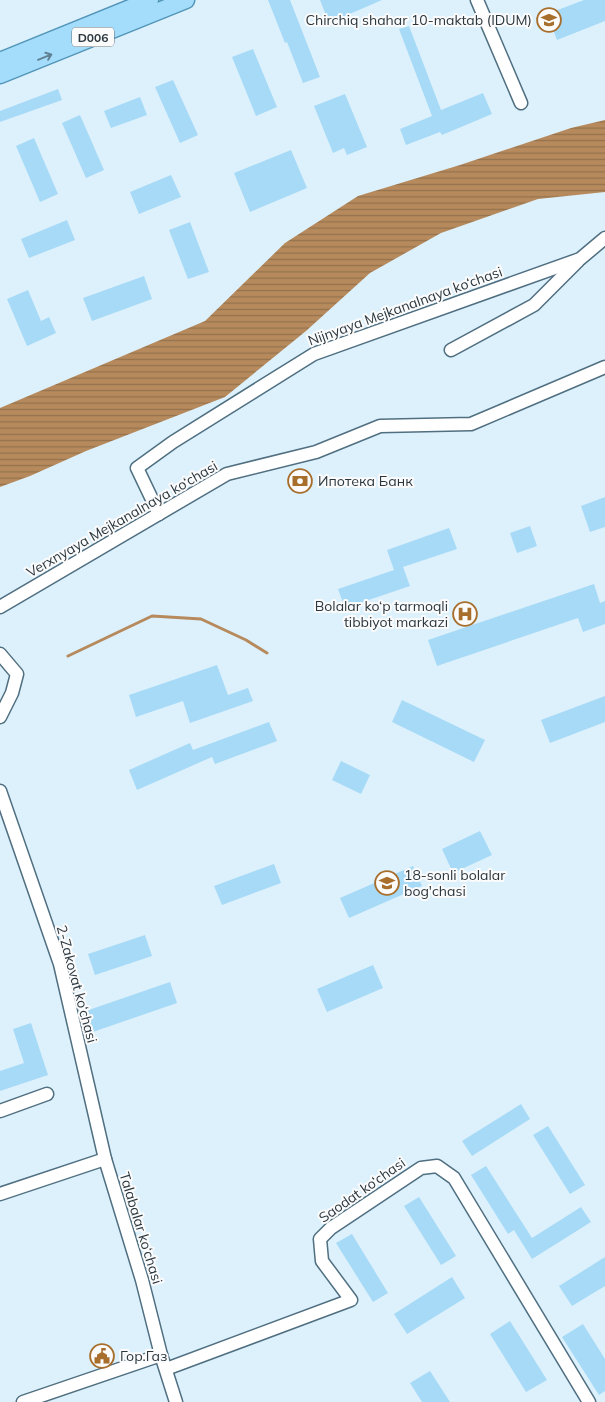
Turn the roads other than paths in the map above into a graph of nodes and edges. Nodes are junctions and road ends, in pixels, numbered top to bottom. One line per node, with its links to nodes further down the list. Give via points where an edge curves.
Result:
1 (150, 0): 4 (main road, D006)
2 (186, 0): 5 (main road, D006, one-way to 2)
3 (477, 0): 6 (street)
4 (0, 61)
5 (0, 75)
6 (521, 103)
7 (605, 238): 8 (street, Nijnyaya Mejkanalnaya ko‘chasi)
8 (580, 260): 9 (street, via 534,305); 11 (street, Nijnyaya Mejkanalnaya ko‘chasi, via 314,354 172,442 137,468)
9 (451, 350)
10 (605, 367): 11 (street, Verxnyaya Mejkanalnaya ko‘chasi, via 471,424 380,426 316,452 227,474)
11 (159, 514): 12 (street, Verxnyaya Mejkanalnaya ko‘chasi)
12 (0, 607)
13 (0, 654): 14 (street, via 18,674)
14 (0, 717)
15 (0, 791): 18 (street, 2-Zakovat ko‘chasi, via 60,964)
16 (48, 1094): 17 (street)
17 (0, 1111)
18 (105, 1159): 19 (street, Talabalar ko‘chasi); 20 (street, Talabalar ko‘chasi)
19 (0, 1194)
20 (162, 1355): 21 (street, Talabalar ko‘chasi); 22 (street)
21 (166, 1369): 23 (street, Talabalar ko‘chasi); 24 (street, Saodat ko‘chasi, via 351,1300 322,1261 320,1239 331,1228 421,1168 437,1166 454,1178)
22 (23, 1402)
23 (176, 1402)
24 (590, 1402)

